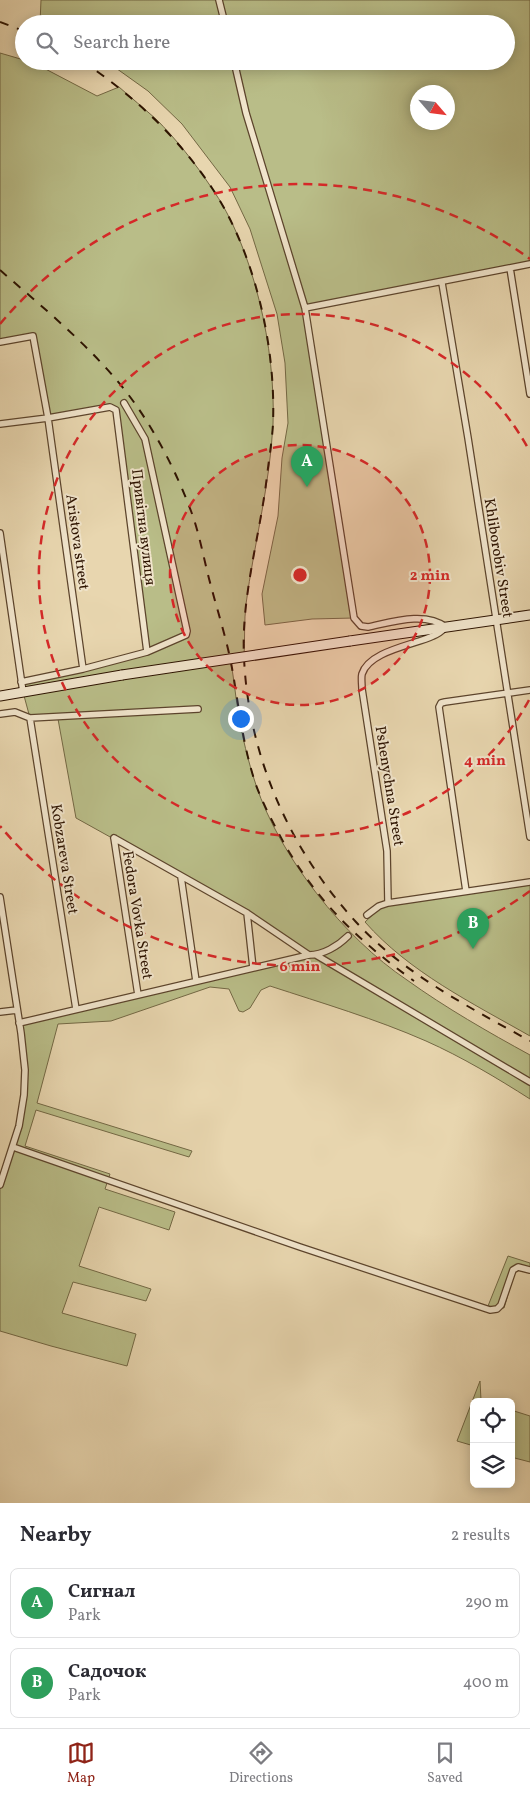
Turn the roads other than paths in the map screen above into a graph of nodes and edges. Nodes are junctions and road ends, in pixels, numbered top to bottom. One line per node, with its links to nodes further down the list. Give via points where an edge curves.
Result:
1 (219, 0): 2 (street)
2 (223, 15)
3 (236, 70): 7 (street)
4 (530, 264): 5 (street)
5 (510, 268): 6 (street); 9 (street)
6 (442, 283): 7 (street); 15 (street, Khliborobiv Street)
7 (305, 308): 16 (street, via 354,618 361,626 368,627 430,619)
8 (0, 342): 11 (street, Aristova street, via 34,336)
9 (530, 394)
10 (124, 403): 17 (street, via 145,439 187,631 186,636)
11 (48, 418): 12 (street); 17 (street, Привітна вулиця, via 113,407 116,410); 18 (street, Aristova street)
12 (0, 424)
13 (0, 533): 19 (street)
14 (530, 615): 15 (street)
15 (496, 620): 16 (street); 22 (street, Khliborobiv Street)
16 (446, 628): 21 (street, bridge); 32 (street, Pshenychna Street, via 435,636 376,657 362,674 388,851)
17 (147, 652): 18 (street)
18 (83, 669): 19 (street)
19 (21, 682): 21 (street)
20 (530, 690): 22 (street)
21 (23, 692): 23 (street)
22 (509, 693): 27 (street, Khliborobiv Street); 30 (street, via 445,702 439,707)
23 (0, 696)
24 (198, 709): 26 (street)
25 (0, 714): 26 (street, via 15,712)
26 (27, 717): 41 (street, Kobzareva Street)
27 (530, 837)
28 (181, 877): 33 (street); 39 (street); 40 (street, Fedora Vovka Street, via 114,838)
29 (530, 882): 30 (street)
30 (466, 891): 32 (street)
31 (0, 897): 42 (street)
32 (388, 903): 34 (street)
33 (247, 913): 36 (street); 38 (street)
34 (367, 915)
35 (348, 936): 37 (street)
36 (309, 954): 37 (street); 38 (street)
37 (316, 954): 45 (street)
38 (253, 968): 39 (street)
39 (196, 981): 40 (street)
40 (138, 995): 41 (street)
41 (76, 1009): 44 (street)
42 (17, 1010): 43 (street); 44 (street)
43 (0, 1012)
44 (19, 1023): 46 (street, via 25,1070 24,1095)
45 (530, 1082)
46 (13, 1147): 47 (street); 48 (street, via 490,1310 501,1305 514,1270 518,1267)
47 (0, 1185)
48 (530, 1270)

